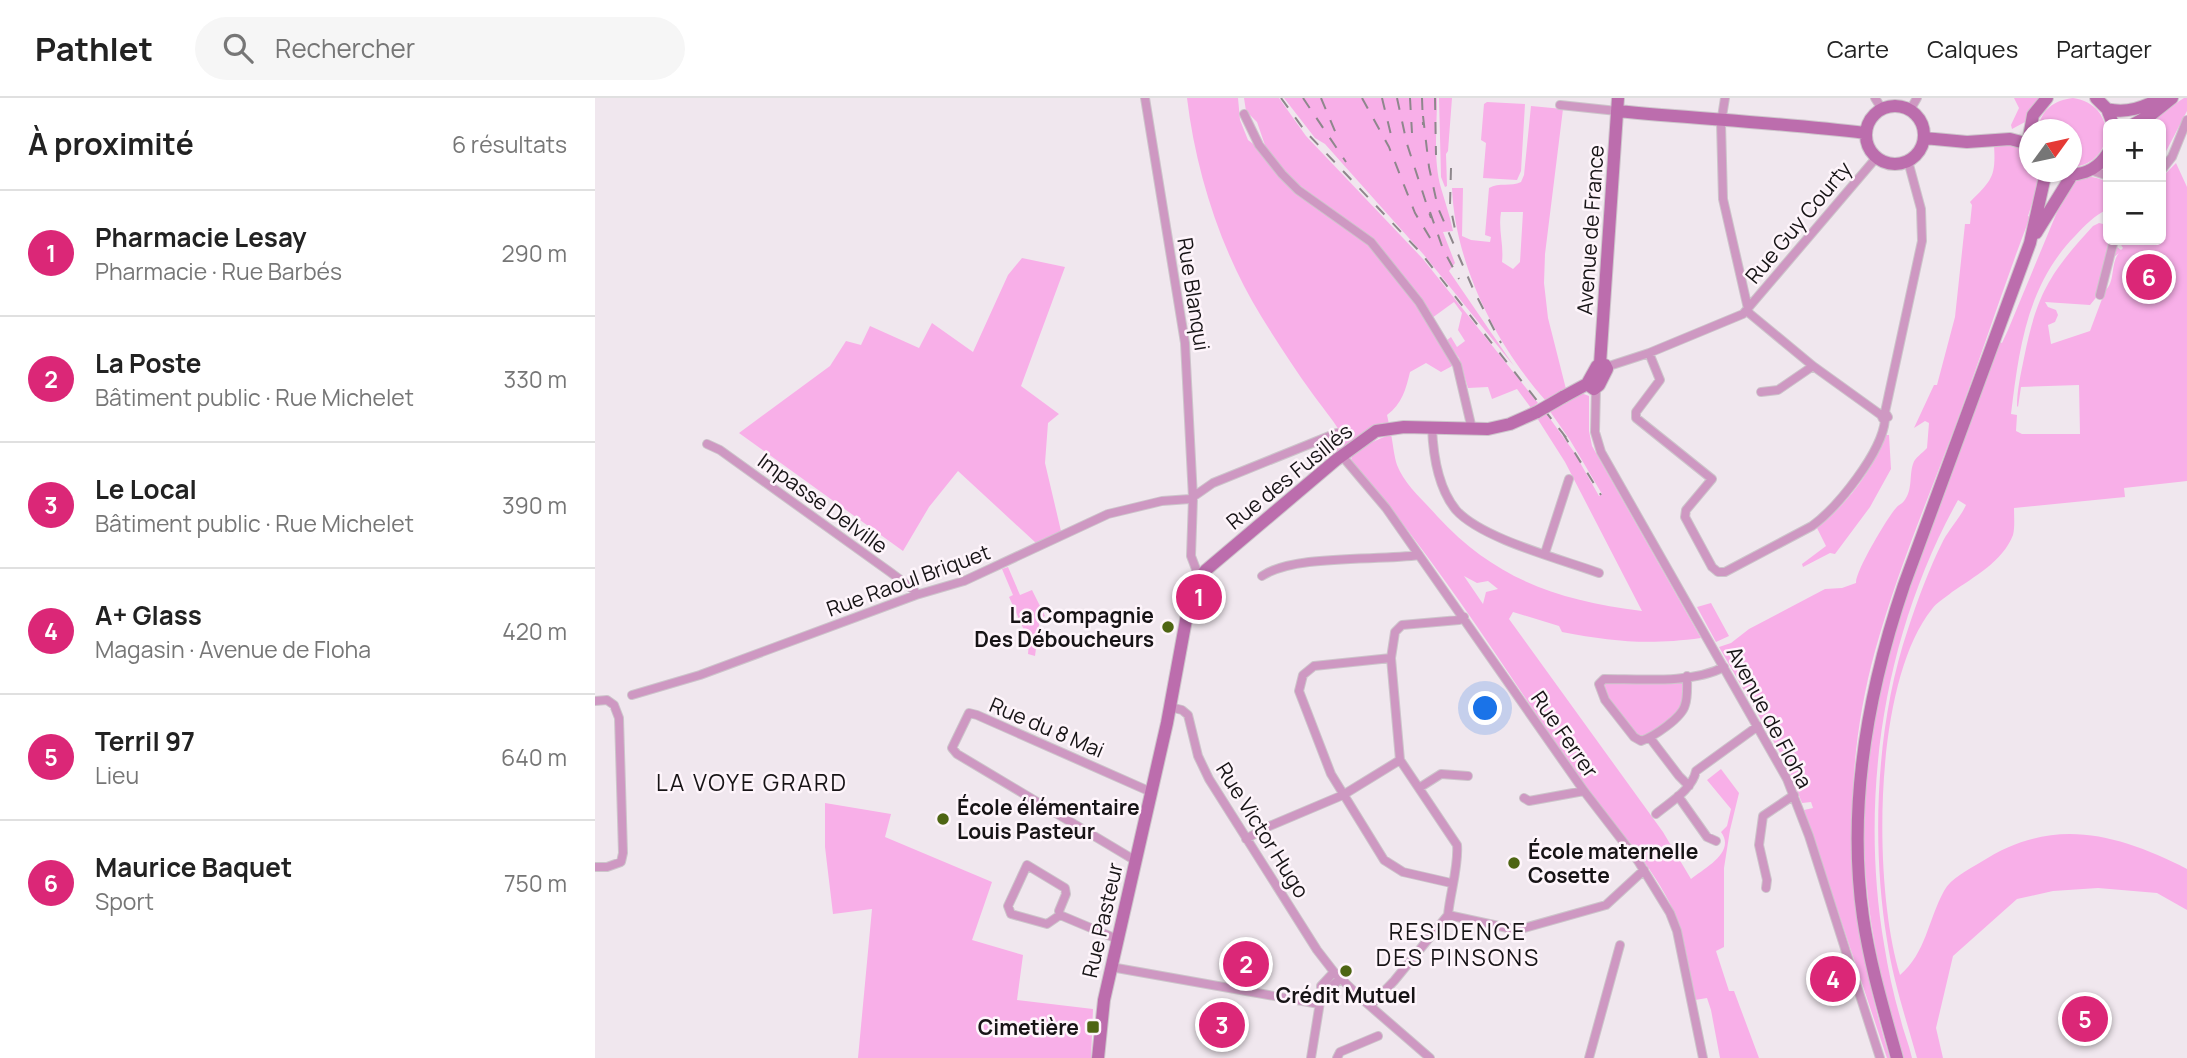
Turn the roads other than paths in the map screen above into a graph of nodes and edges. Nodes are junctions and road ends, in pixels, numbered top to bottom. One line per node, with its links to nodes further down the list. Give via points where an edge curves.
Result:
1 (1145, 98): 48 (street, Rue Blanqui, via 1185,343)
2 (1725, 98): 13 (street)
3 (2047, 98): 14 (street)
4 (2096, 98): 11 (street)
5 (2162, 98): 11 (street, via 2134,110)
6 (2172, 98): 16 (street)
7 (1879, 103): 9 (street); 19 (street)
8 (1618, 104): 10 (street); 13 (street); 37 (street, Avenue de France)
9 (1913, 104): 20 (street)
10 (1560, 105)
11 (2107, 109): 15 (street)
12 (1244, 114): 43 (street, via 1259,145 1282,174 1371,242 1419,302 1457,365)
13 (1722, 119): 19 (street); 35 (street, via 1723,199)
14 (2031, 119)
15 (2111, 119)
16 (2143, 119)
17 (2187, 120): 26 (street)
18 (2019, 130): 21 (street)
19 (1865, 133): 23 (street)
20 (1924, 138): 21 (street); 25 (street, via 1919,153)
21 (1991, 139): 22 (street)
22 (2019, 141)
23 (1876, 158): 25 (street, via 1888,164); 35 (street, Rue Guy Courty)
24 (2103, 160): 27 (street)
25 (1908, 161): 41 (street, via 1921,209 1922,241)
26 (2166, 165)
27 (2090, 170): 28 (street); 29 (street)
28 (2082, 172)
29 (2103, 174)
30 (2044, 182): 32 (street)
31 (2068, 182): 32 (street)
32 (2030, 243): 98 (street, via 1900,597 1868,720 1858,813 1860,888 1875,981)
33 (2113, 245): 34 (street)
34 (2100, 295)
35 (1748, 310): 36 (street); 38 (street)
36 (1649, 353): 37 (street); 41 (street, via 1660,380 1636,418 1711,479 1685,517 1718,572 1822,519 1867,465)
37 (1603, 365): 39 (street, via 1597,366)
38 (1813, 366): 40 (street, via 1778,390); 41 (street)
39 (1592, 386): 43 (street, Rue des Fusillés, bridge, via 1501,426); 57 (street, Avenue de Floha, via 1601,452)
40 (1761, 392)
41 (1884, 416)
42 (1432, 427): 43 (street, Rue des Fusillés); 46 (street, Rue des Fusillés, via 1385,429); 49 (street, via 1439,474 1456,510 1478,527)
43 (1472, 429)
44 (1337, 433): 48 (street, via 1213,483)
45 (706, 444): 54 (street, Impasse Delville)
46 (1346, 453): 50 (street, Rue Ferrer); 53 (street, Rue des Fusillés)
47 (1569, 479): 49 (street)
48 (1193, 498): 53 (street, Rue Blanqui, via 1191,556); 54 (street, Rue Raoul Briquet, via 1108,514 984,573)
49 (1545, 553): 51 (street)
50 (1419, 555): 52 (street, via 1331,560 1273,569); 55 (street, Rue Ferrer)
51 (1599, 573)
52 (1262, 576)
53 (1199, 577): 61 (street, Rue Pasteur, via 1190,598)
54 (916, 595): 59 (street, Rue Raoul Briquet, via 700,675)
55 (1464, 617): 56 (street, via 1402,625 1395,632); 68 (street, Rue Ferrer)
56 (1391, 658): 64 (street); 70 (street, via 1314,666 1300,682 1316,737)
57 (1724, 667): 58 (street); 62 (street, Avenue de Floha)
58 (1687, 676): 63 (street, via 1684,709); 63 (street, via 1604,679 1599,684 1605,700 1635,737 1641,741)
59 (632, 695)
60 (595, 701): 78 (street, via 607,700 619,718 623,853 621,862)
61 (1170, 707): 69 (street, Rue Pasteur); 75 (street, Rue Victor Hugo, via 1188,715 1203,768)
62 (1758, 726): 66 (street, via 1696,771); 71 (street, Avenue de Floha)
63 (1650, 738): 66 (street)
64 (1400, 760): 67 (street); 70 (street)
65 (1468, 776): 67 (street, via 1441,774)
66 (1689, 786): 72 (street)
67 (1419, 788): 80 (street, via 1457,845)
68 (1584, 791): 73 (street, via 1529,802); 79 (street, Rue Ferrer)
69 (1151, 792): 77 (street, Rue Pasteur); 77 (street, Rue du 8 Mai, via 969,713 952,748)
70 (1343, 795): 75 (street); 80 (street, via 1384,860 1395,869)
71 (1794, 795): 81 (street, via 1763,816 1759,845); 97 (street, Avenue de Floha)
72 (1678, 796): 74 (street); 76 (street, via 1707,837)
73 (1524, 799)
74 (1656, 814)
75 (1246, 839): 87 (street, Rue Victor Hugo)
76 (1716, 841)
77 (1136, 861): 84 (street, Rue Pasteur)
78 (595, 867)
79 (1644, 870): 83 (street, via 1606,905 1517,930); 96 (street, Rue Ferrer, via 1677,931)
80 (1451, 883): 83 (street)
81 (1766, 888)
82 (1060, 915): 82 (street, via 1047,924 1008,911 1027,865 1065,888); 84 (street)
83 (1448, 915): 89 (street)
84 (1117, 939): 86 (street, Rue Pasteur)
85 (1620, 945): 95 (street)
86 (1111, 967): 88 (street); 91 (street, Rue Pasteur)
87 (1337, 975): 88 (street, via 1321,986); 89 (street, Rue Victor Hugo)
88 (1320, 1000): 92 (street)
89 (1371, 1005): 94 (street, Rue Victor Hugo)
90 (1378, 1036): 93 (street, via 1339,1052)
91 (1098, 1058)
92 (1311, 1058)
93 (1337, 1058)
94 (1430, 1058)
95 (1589, 1058)
96 (1703, 1058)
97 (1880, 1058)
98 (1897, 1058)

